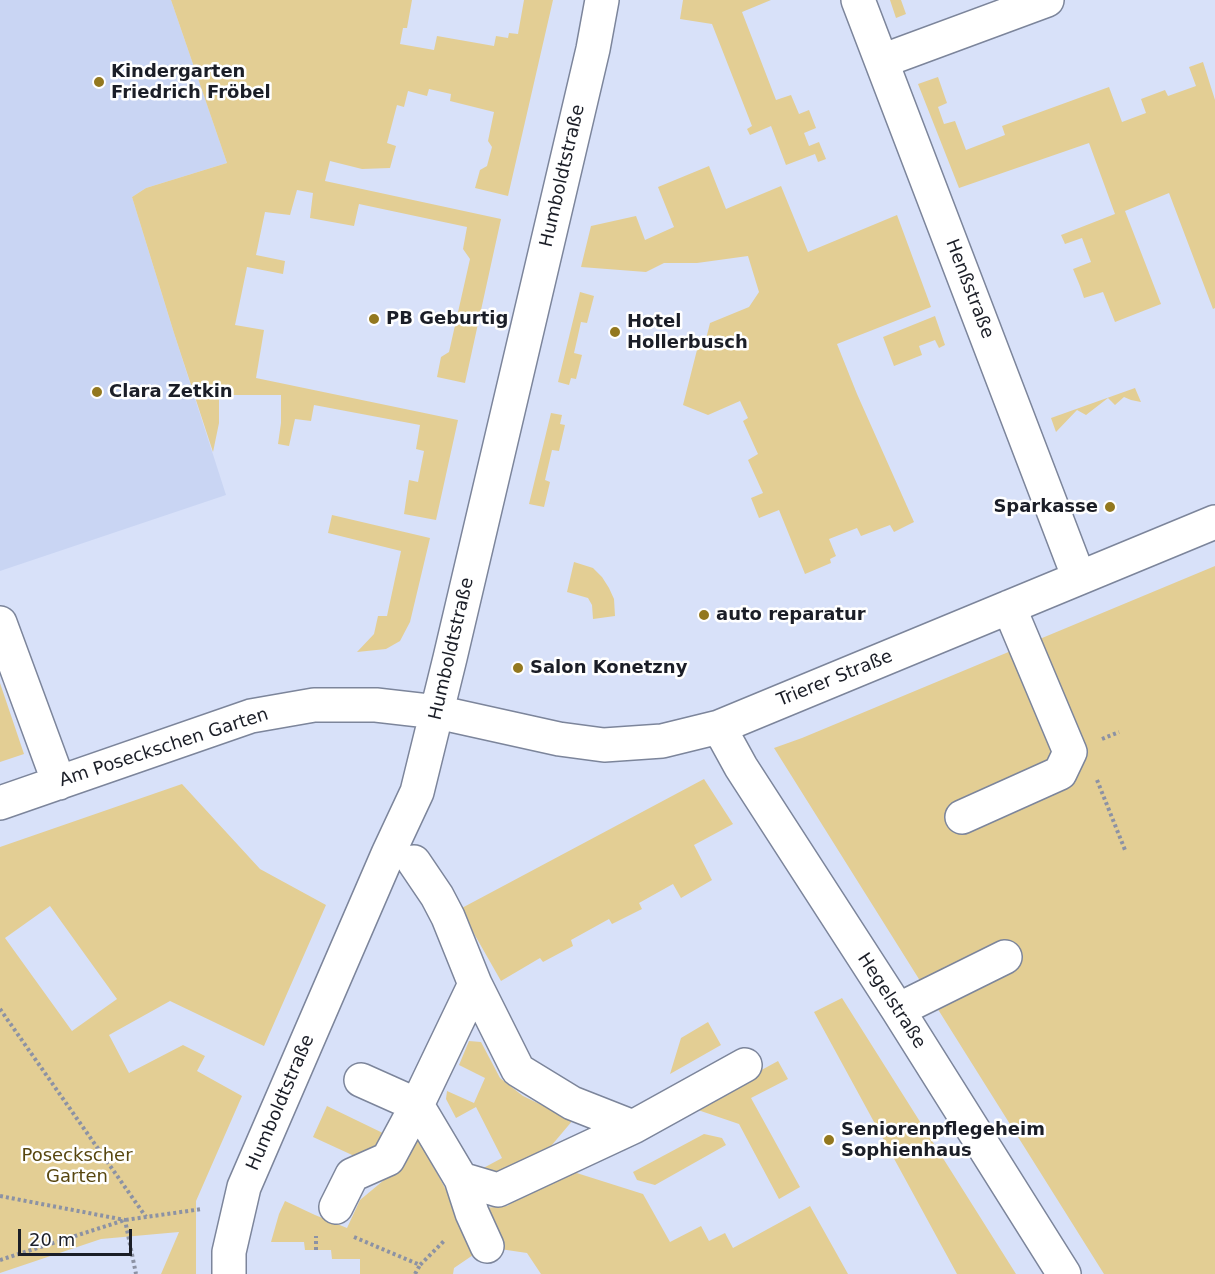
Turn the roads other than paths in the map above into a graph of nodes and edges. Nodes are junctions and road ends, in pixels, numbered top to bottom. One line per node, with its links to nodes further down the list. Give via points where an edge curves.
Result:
1 (602, 0): 9 (street, Humboldtstraße)
2 (858, 0): 4 (street, Henßstraße)
3 (1047, 0): 4 (street)
4 (882, 61): 6 (street, Henßstraße)
5 (1215, 522): 6 (street, Trierer Straße)
6 (1079, 578): 7 (street, Trierer Straße)
7 (1009, 607): 10 (street, Trierer Straße); 13 (street, via 1070,752 1060,773)
8 (0, 623): 11 (street)
9 (437, 712): 10 (street, Trierer Straße, via 604,745 662,741); 11 (street, Am Poseckschen Garten, via 376,705 314,705 251,716); 25 (street, Humboldtstraße, via 417,792 244,1187 229,1251)
10 (719, 727): 17 (street, Hegelstraße)
11 (58, 783): 12 (street, Am Poseckschen Garten)
12 (0, 803)
13 (962, 817)
14 (414, 862): 16 (street, via 448,917)
15 (1005, 957): 17 (street)
16 (475, 984): 20 (street); 21 (street, via 518,1070 572,1103)
17 (898, 1011): 26 (street, Hegelstraße)
18 (745, 1065): 21 (street)
19 (361, 1080): 20 (street)
20 (417, 1105): 22 (street); 23 (street, via 388,1159 352,1175)
21 (633, 1127): 22 (street, via 498,1190)
22 (461, 1179): 24 (street)
23 (333, 1224)
24 (487, 1246)
25 (229, 1274)
26 (1064, 1274)

